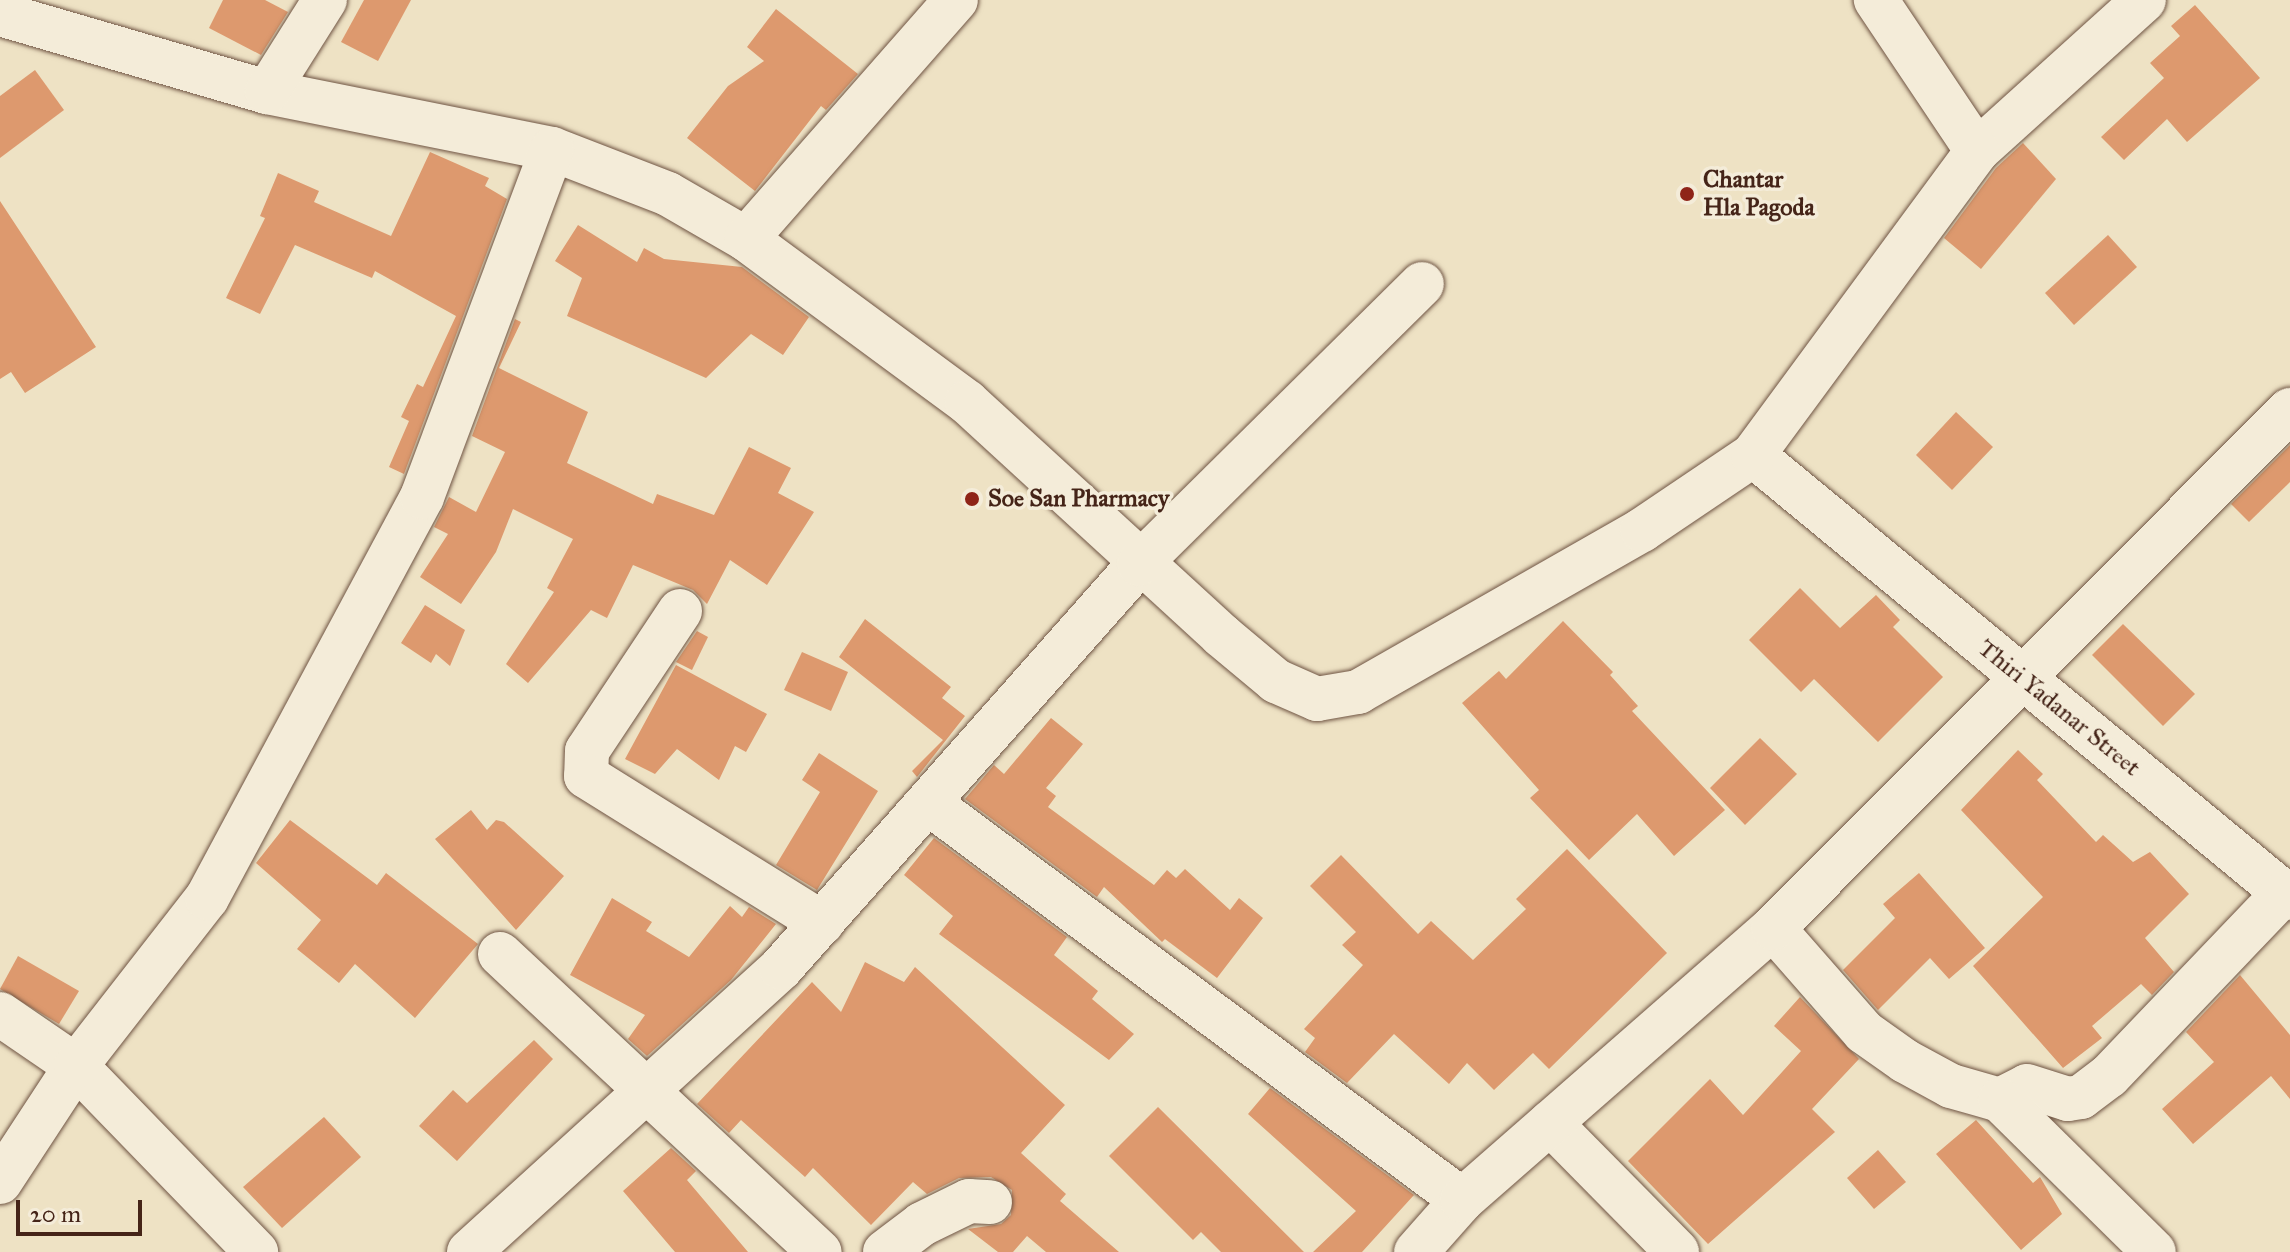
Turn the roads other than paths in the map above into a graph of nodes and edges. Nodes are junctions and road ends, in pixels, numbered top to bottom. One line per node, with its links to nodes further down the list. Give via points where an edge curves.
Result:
1 (325, 0): 6 (street)
2 (956, 0): 9 (street)
3 (1876, 0): 8 (street)
4 (2144, 0): 8 (street)
5 (0, 14): 6 (street)
6 (267, 92): 7 (street)
7 (552, 149): 9 (street, via 668,194); 22 (street, via 422,497 207,898)
8 (1977, 151): 12 (street)
9 (746, 239): 13 (street, via 967,402)
10 (1422, 284): 13 (street)
11 (2290, 410): 15 (street)
12 (1753, 455): 13 (street, via 1642,530 1358,692 1317,699 1276,681); 15 (street, Thiri Yadanar Street)
13 (1139, 564): 16 (street)
14 (680, 611): 18 (street, via 587,751 586,776)
15 (2024, 679): 17 (street, Thiri Yadanar Street); 19 (street)
16 (930, 804): 18 (street); 27 (street)
17 (2287, 896): 24 (street, via 2109,1076 2081,1097 2027,1086)
18 (822, 923): 23 (street)
19 (1773, 928): 24 (street, via 1864,1032 1951,1086); 25 (street)
20 (500, 954): 23 (street)
21 (0, 1014): 22 (street)
22 (76, 1066): 26 (street); 29 (street)
23 (649, 1091): 30 (street); 31 (street)
24 (2000, 1100): 35 (street)
25 (1550, 1123): 27 (street); 34 (street)
26 (2, 1175)
27 (1462, 1200): 33 (street)
28 (990, 1202): 32 (street, via 969,1201)
29 (256, 1252)
30 (469, 1252)
31 (820, 1252)
32 (885, 1252)
33 (1416, 1252)
34 (1677, 1252)
35 (2154, 1252)

